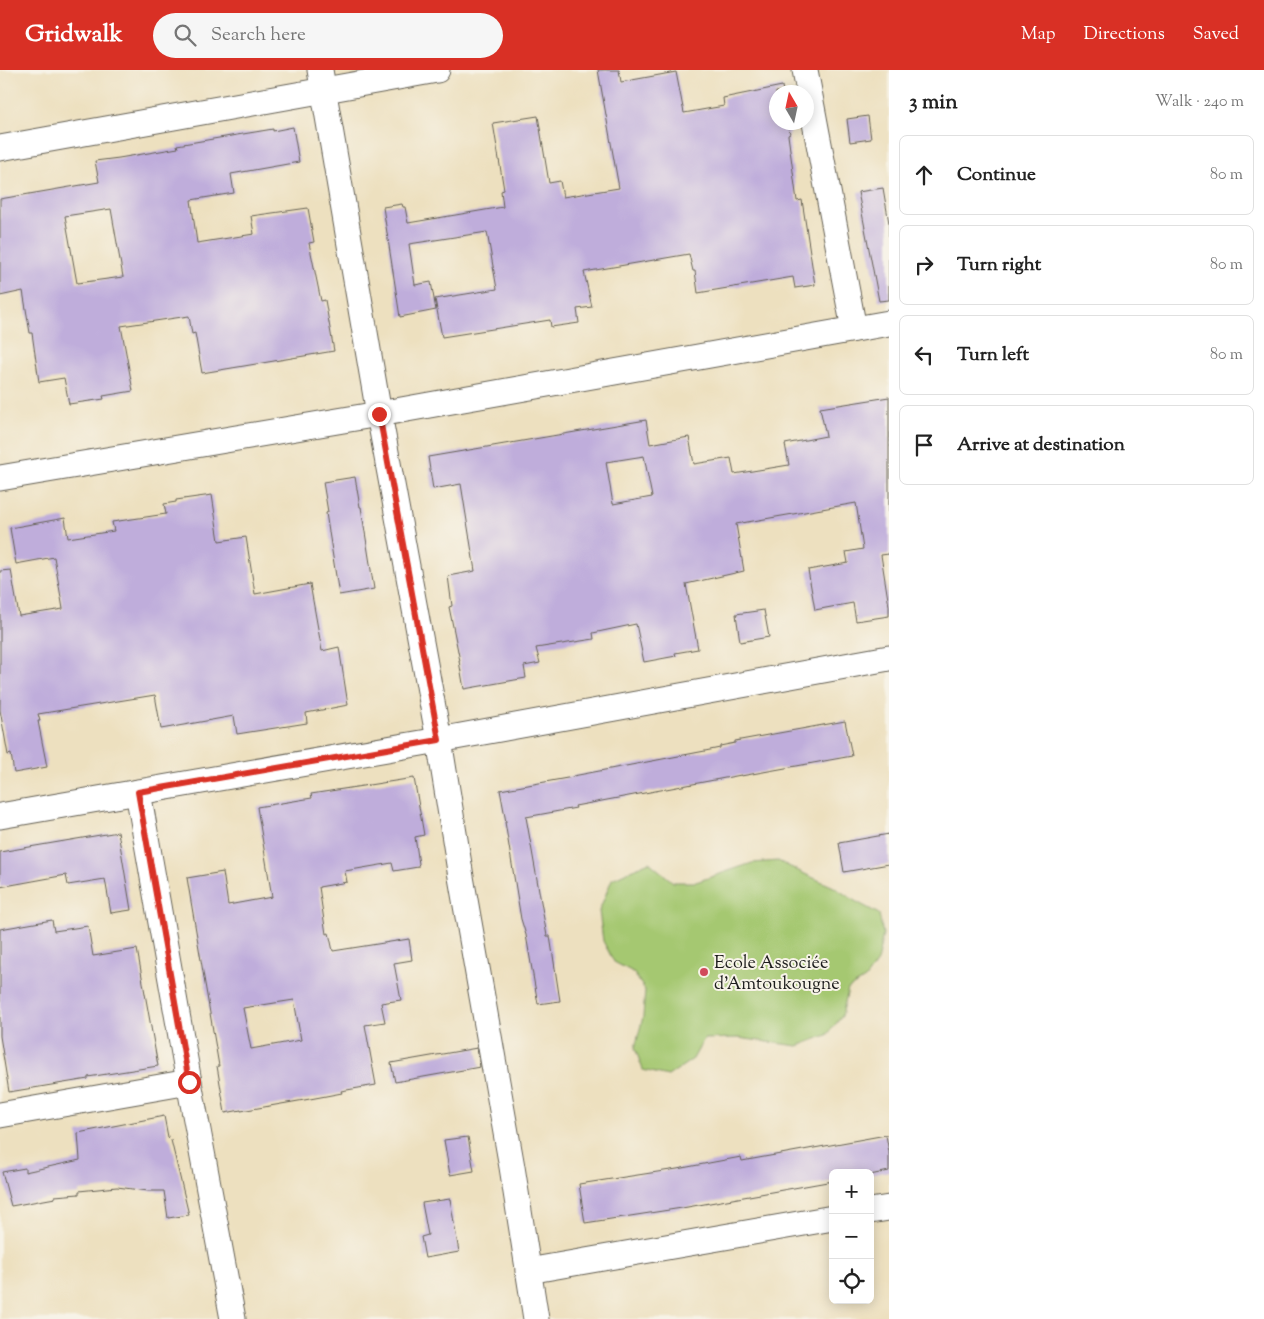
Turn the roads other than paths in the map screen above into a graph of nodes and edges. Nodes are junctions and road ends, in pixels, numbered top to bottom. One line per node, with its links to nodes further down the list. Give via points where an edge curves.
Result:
1 (437, 70): 3 (street)
2 (805, 70): 6 (street)
3 (322, 80): 4 (street); 7 (street)
4 (0, 148)
5 (889, 323): 6 (street)
6 (854, 328): 7 (street)
7 (379, 414): 8 (street); 10 (street)
8 (0, 478)
9 (889, 658): 10 (street)
10 (439, 740): 11 (street); 18 (street)
11 (138, 792): 12 (street); 13 (street)
12 (0, 816)
13 (189, 1082): 14 (street); 19 (street)
14 (0, 1115)
15 (889, 1208): 16 (street)
16 (874, 1210)
17 (829, 1219): 18 (street)
18 (528, 1271): 20 (street)
19 (233, 1319)
20 (536, 1319)

